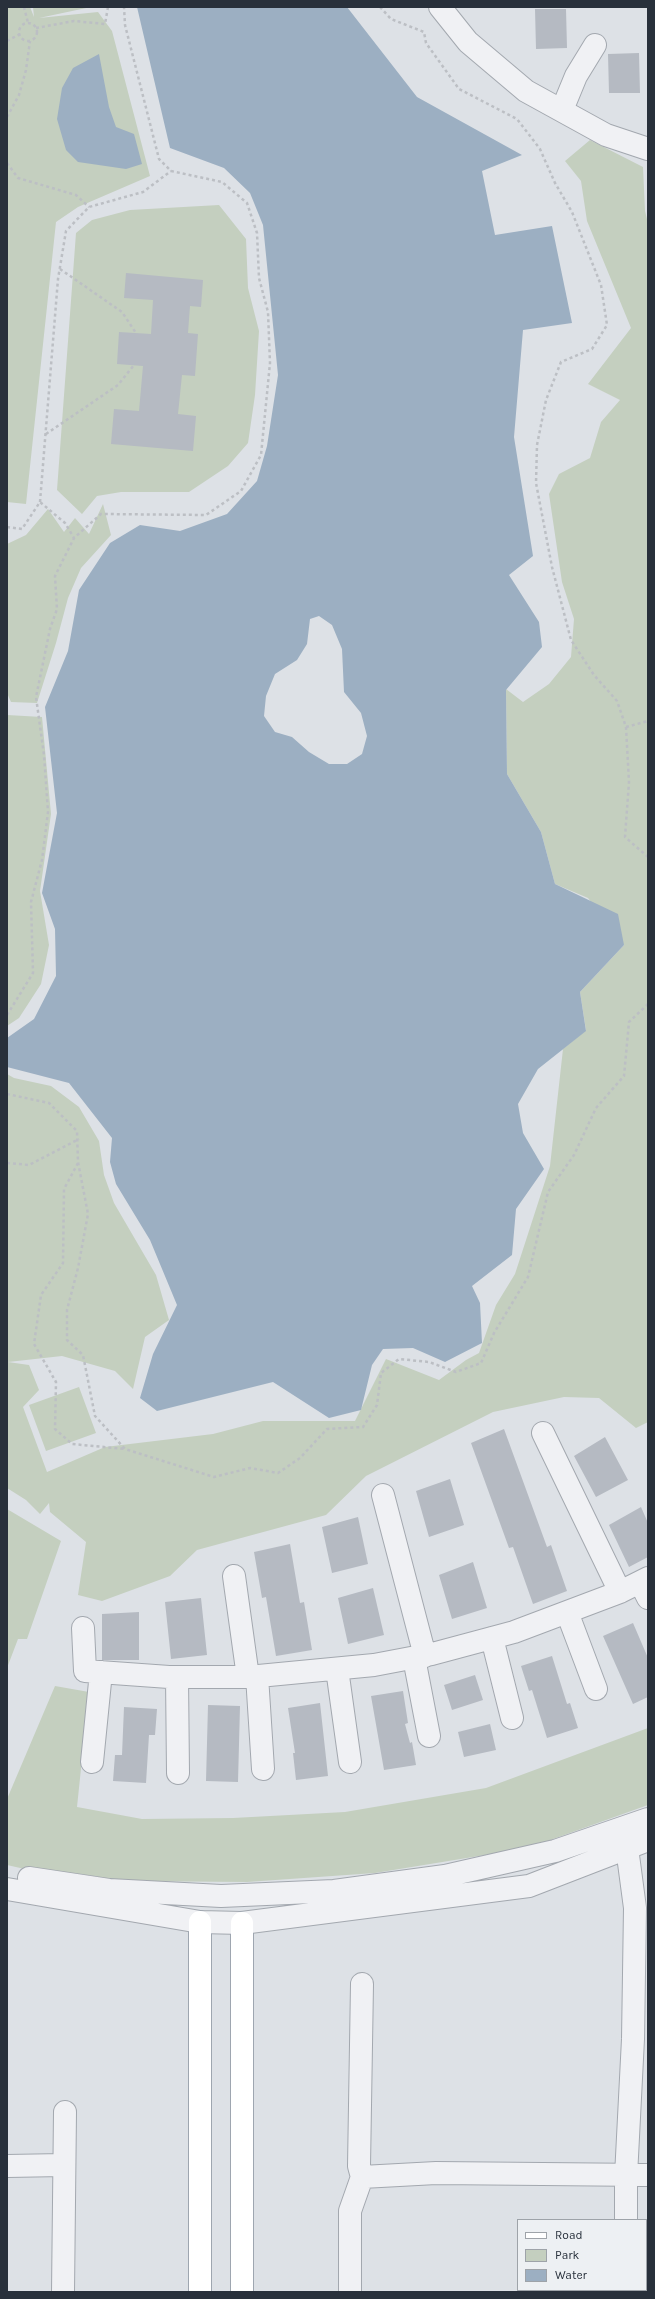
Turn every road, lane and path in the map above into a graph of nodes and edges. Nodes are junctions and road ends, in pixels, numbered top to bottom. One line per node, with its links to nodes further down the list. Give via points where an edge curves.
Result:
1 (24, 7): 6 (path)
2 (108, 7): 7 (path, via 105,24 74,21)
3 (124, 7): 16 (path, via 125,25 159,159)
4 (380, 7): 26 (path, via 391,19 424,32 426,43 459,89 517,119 540,149 555,183 572,212 601,285 607,325 592,349 561,362 546,400 537,445 536,483 552,567 571,640 594,675 617,701)
5 (440, 7): 12 (street, via 468,42 526,91)
6 (28, 24): 7 (path); 8 (path, via 21,28)
7 (36, 28): 9 (path, via 36,36)
8 (20, 34): 9 (path, via 24,40); 10 (path)
9 (30, 41): 13 (path, via 19,95)
10 (7, 42)
11 (595, 45): 12 (street, via 576,76)
12 (562, 110): 14 (street, via 606,135)
13 (7, 117)
14 (648, 149)
15 (7, 163): 17 (path, via 18,178 76,195)
16 (171, 171): 17 (path, via 142,192); 24 (path, via 222,182 247,203 257,233 259,278 268,312 270,363 261,455 241,491 206,516 102,514)
17 (89, 207): 18 (path, via 66,231)
18 (60, 269): 19 (path, via 122,312); 21 (path)
19 (136, 333)
20 (134, 365): 21 (path, via 118,385)
21 (46, 434): 22 (path)
22 (40, 502): 23 (path, via 22,529); 24 (path, via 65,523)
23 (7, 528)
24 (74, 538): 29 (path, via 55,576 56,609 36,697 48,812 42,860 31,902 33,973)
25 (648, 721): 26 (path)
26 (626, 727): 27 (path, via 628,782 625,837)
27 (648, 857)
28 (648, 1004): 35 (path, via 629,1022 624,1076 596,1108 574,1156 548,1192 528,1277 494,1333 481,1363 456,1372 429,1362 399,1359 381,1373 377,1405 363,1427 327,1429 300,1458 278,1472 250,1468 214,1477)
29 (7, 1015)
30 (7, 1094): 31 (path, via 50,1103 77,1131)
31 (79, 1139): 32 (path); 33 (path, via 30,1165)
32 (78, 1162): 35 (path, via 88,1214 67,1310 67,1340 83,1355 95,1416); 35 (path, via 64,1189 63,1263 41,1294 34,1344 56,1382 55,1429 72,1444)
33 (7, 1163)
34 (543, 1433): 39 (street)
35 (125, 1449)
36 (383, 1495): 43 (street)
37 (234, 1576): 46 (street)
38 (645, 1586): 39 (street)
39 (620, 1592): 40 (street)
40 (567, 1612): 42 (street); 48 (street)
41 (83, 1628): 45 (street, via 86,1671)
42 (492, 1638): 43 (street); 49 (street)
43 (419, 1657): 44 (street, via 374,1666); 50 (street)
44 (337, 1669): 46 (street); 52 (street)
45 (101, 1672): 47 (street); 51 (street)
46 (253, 1676): 47 (street); 53 (street)
47 (177, 1677): 54 (street)
48 (596, 1689)
49 (512, 1718)
50 (429, 1736)
51 (92, 1762)
52 (350, 1762)
53 (263, 1769)
54 (178, 1773)
55 (648, 1819): 58 (street, via 555,1851 445,1876 334,1891 221,1896 109,1890)
56 (648, 1840): 57 (street)
57 (627, 1848): 61 (street, via 529,1886); 66 (street, via 635,1908 633,2039)
58 (7, 1874)
59 (7, 1889): 60 (street)
60 (200, 1922): 61 (street); 71 (main road)
61 (242, 1923): 72 (main road)
62 (362, 1984): 68 (street, via 359,2166)
63 (65, 2112): 64 (street)
64 (63, 2165): 65 (street); 70 (street)
65 (7, 2166)
66 (626, 2176): 67 (street); 68 (street, via 436,2173); 69 (street)
67 (648, 2176)
68 (362, 2177): 73 (street, via 350,2211)
69 (626, 2219)
70 (63, 2292)
71 (200, 2292)
72 (242, 2292)
73 (350, 2292)

